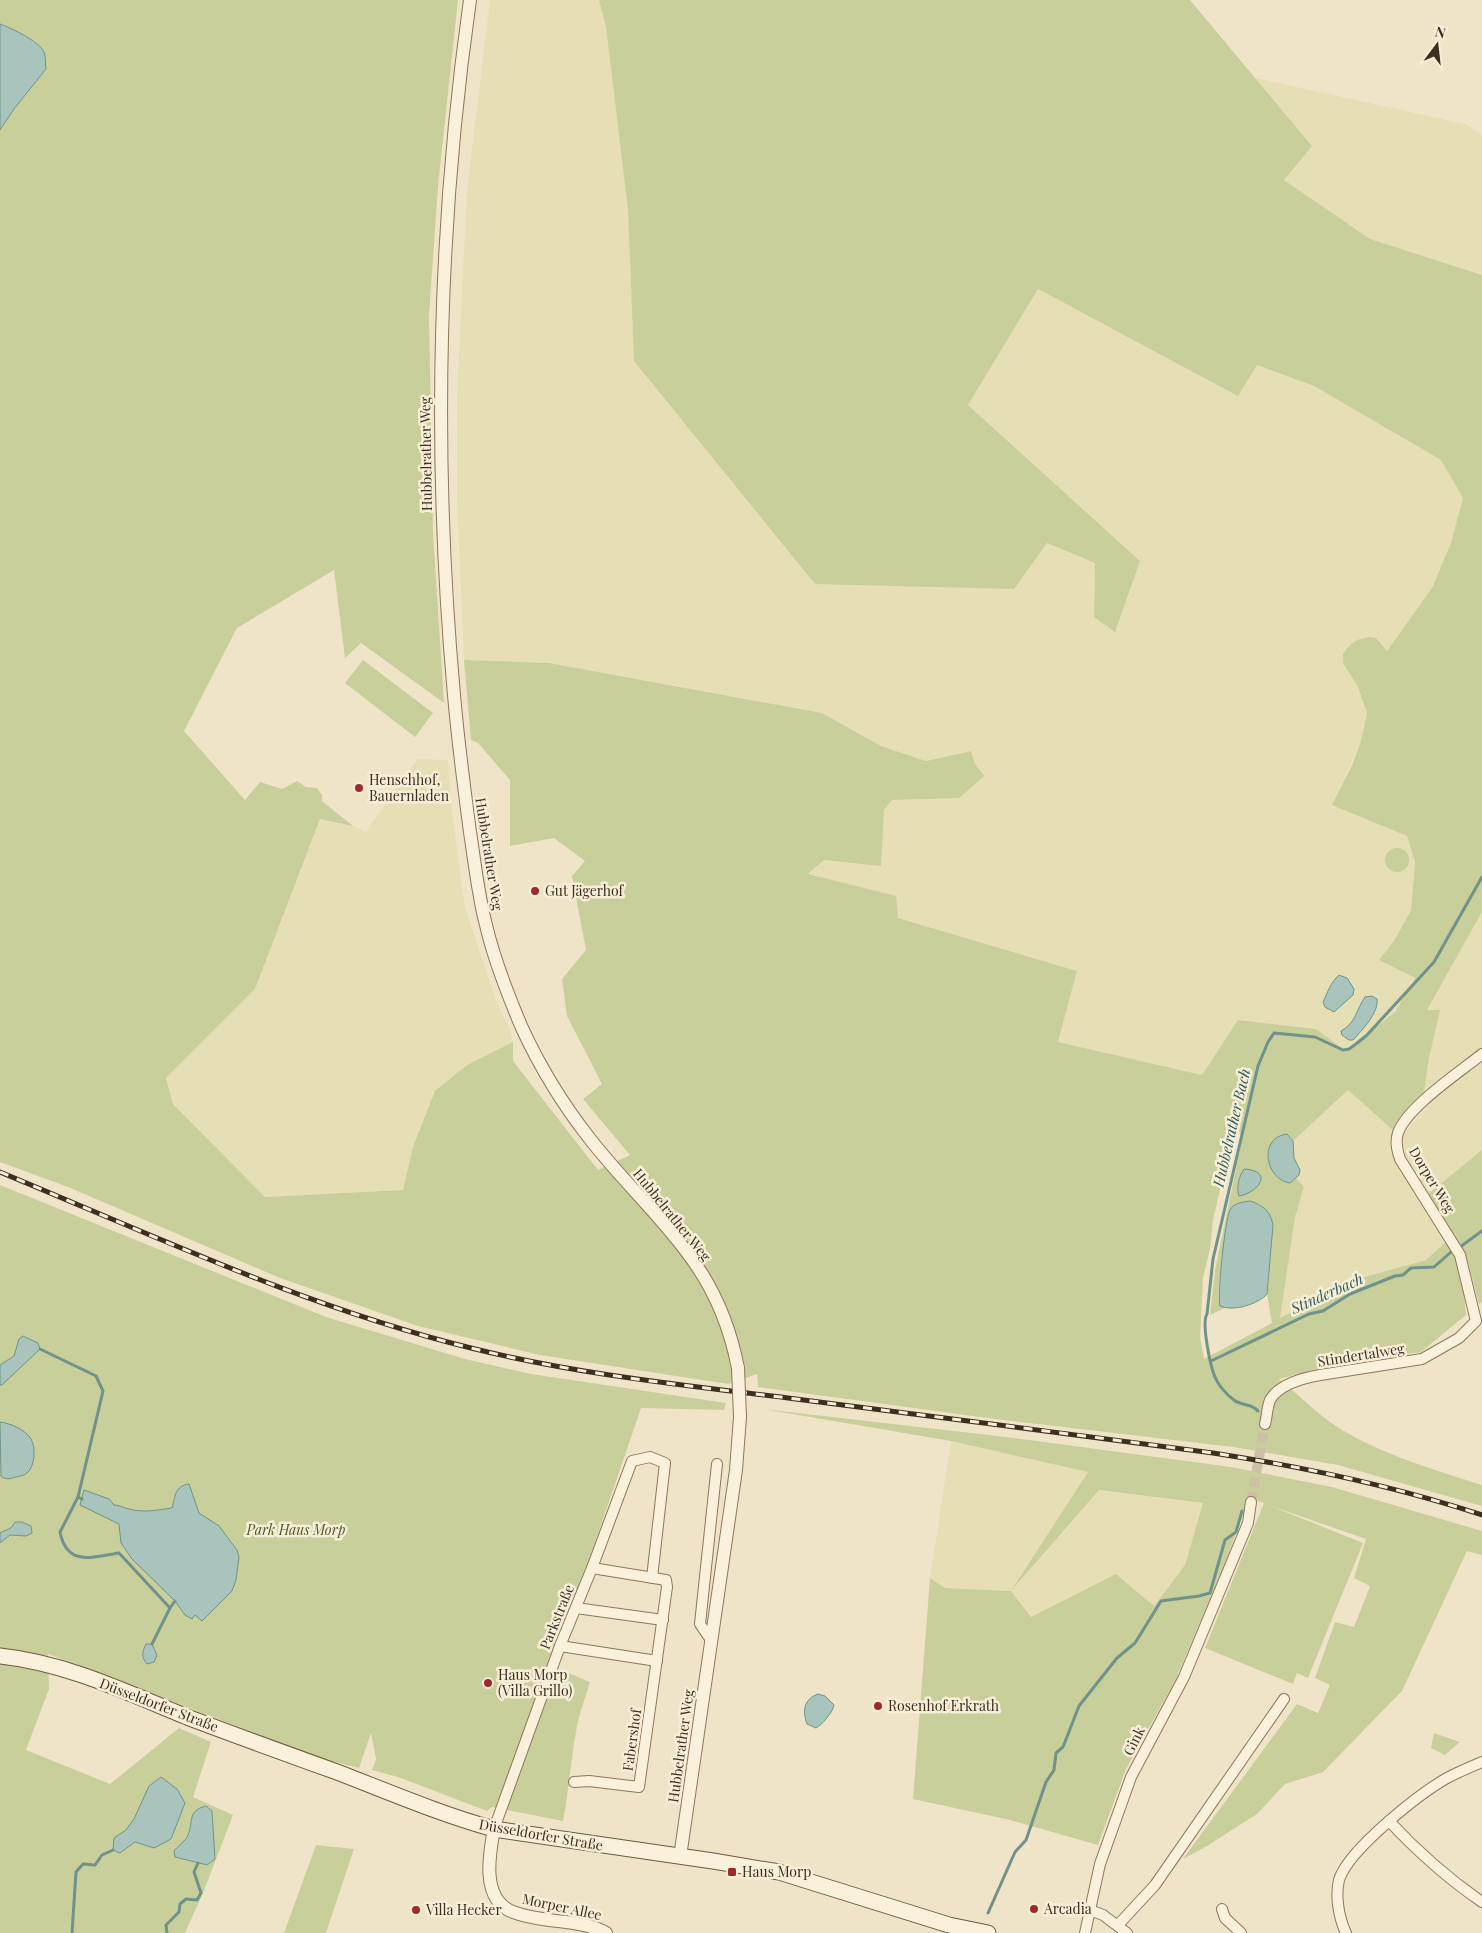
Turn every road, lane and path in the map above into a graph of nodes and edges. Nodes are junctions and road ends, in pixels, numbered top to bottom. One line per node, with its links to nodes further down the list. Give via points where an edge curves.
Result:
1 (470, 0): 11 (street, Hubbelrather Weg, bridge, via 445,235 440,459 450,655 478,893 504,983 546,1074 591,1141 690,1256 724,1318 738,1368 740,1417 736,1470)
2 (1482, 1054): 3 (street, Dorper Weg, via 1412,1111 1399,1132 1396,1146 1400,1159 1460,1255)
3 (1476, 1321): 4 (street, Stindertalweg, via 1458,1338 1422,1359 1303,1378 1291,1383 1270,1401)
4 (1265, 1424)
5 (717, 1464): 11 (street, via 700,1624)
6 (1252, 1502): 23 (street, Gink, via 1248,1522 1221,1592 1184,1676 1131,1777 1100,1864)
7 (592, 1568): 8 (street); 8 (street, Parkstraße, via 632,1461 650,1457 665,1463); 9 (street, Parkstraße)
8 (652, 1578): 10 (street, Fabershof, via 666,1580)
9 (576, 1608): 10 (street); 12 (street, Parkstraße)
10 (663, 1620): 14 (street, Fabershof)
11 (710, 1640): 20 (street, Hubbelrather Weg)
12 (560, 1646): 14 (street); 19 (street, Parkstraße)
13 (0, 1656): 19 (main road, Düsseldorfer Straße, via 68,1670 267,1748 464,1821)
14 (657, 1661): 17 (street, Fabershof, via 639,1787)
15 (1284, 1699): 24 (street, via 1155,1885)
16 (1482, 1762): 18 (street, via 1446,1779)
17 (574, 1782)
18 (1389, 1821): 21 (street, via 1454,1883); 30 (street, via 1349,1860 1340,1880 1338,1898 1341,1923)
19 (494, 1829): 20 (main road, Düsseldorfer Straße); 26 (street, Morper Allee, via 490,1883 503,1906 536,1918 579,1924)
20 (680, 1856): 25 (main road, Düsseldorfer Straße, via 792,1875 949,1926)
21 (1482, 1902)
22 (1222, 1909): 29 (street, via 1225,1918)
23 (1090, 1910): 24 (street, via 1103,1914); 27 (street, Gink)
24 (1118, 1925): 28 (street)
25 (985, 1932)
26 (606, 1933)
27 (1085, 1933)
28 (1127, 1933)
29 (1241, 1933)
30 (1346, 1933)

